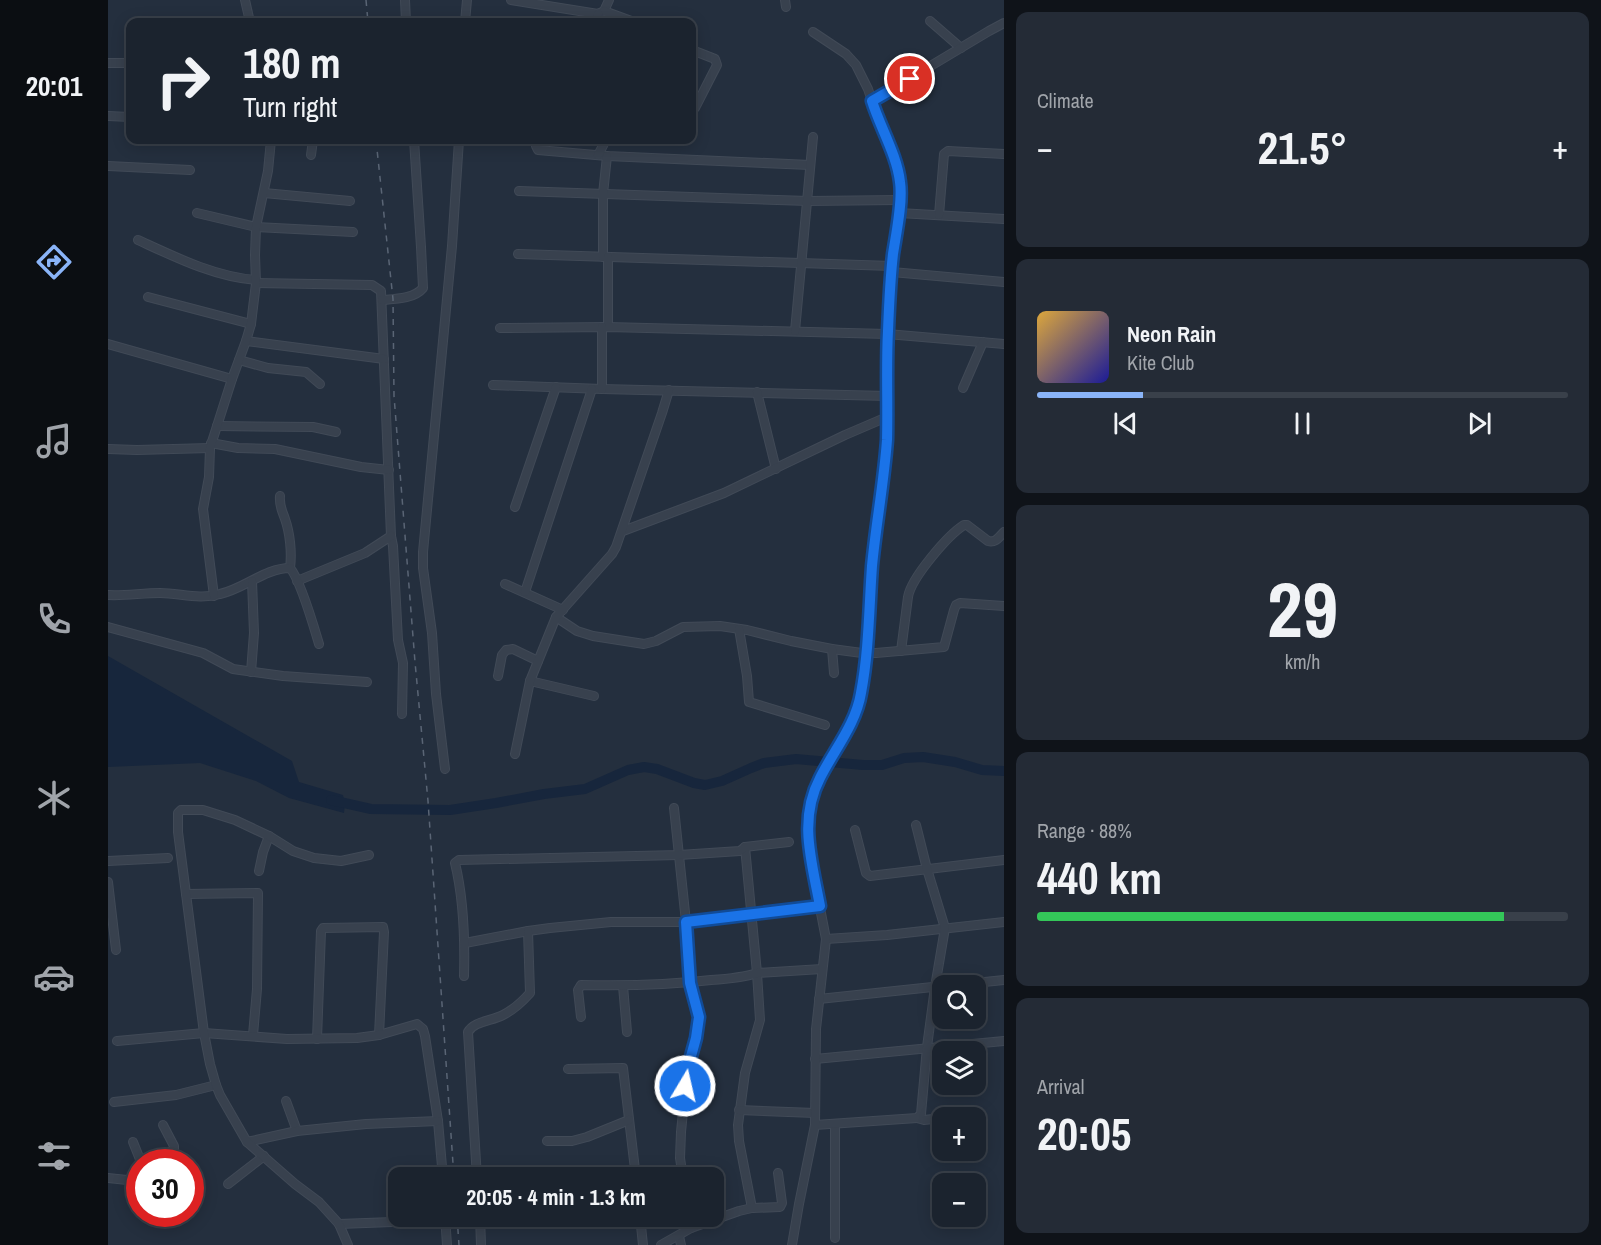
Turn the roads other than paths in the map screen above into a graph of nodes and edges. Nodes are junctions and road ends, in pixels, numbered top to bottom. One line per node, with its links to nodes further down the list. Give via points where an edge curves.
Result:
1 (245, 0): 8 (street)
2 (405, 0): 9 (street)
3 (467, 0): 10 (street)
4 (511, 0): 6 (street)
5 (609, 0): 7 (street)
6 (539, 2): 7 (street)
7 (601, 12): 11 (street); 12 (street)
8 (249, 18)
9 (406, 18)
10 (465, 18)
11 (597, 18)
12 (621, 18)
13 (930, 21): 16 (street)
14 (1004, 23): 16 (street)
15 (813, 32): 20 (street, via 852,59)
16 (961, 48): 20 (street)
17 (696, 52): 21 (street, via 717,62)
18 (108, 63): 19 (street)
19 (126, 63)
20 (872, 101): 40 (street, via 898,169)
21 (696, 106)
22 (108, 116): 23 (street)
23 (126, 117)
24 (813, 137): 34 (street)
25 (271, 144): 38 (street)
26 (312, 144): 32 (street)
27 (414, 144): 57 (street, via 423,288 409,297)
28 (459, 144): 116 (street, via 423,557)
29 (537, 144): 33 (street, via 538,150)
30 (605, 144): 33 (street)
31 (1004, 154): 45 (street, via 944,154)
32 (311, 155)
33 (602, 156): 34 (street); 39 (street)
34 (810, 165): 42 (street)
35 (108, 166): 36 (street)
36 (190, 170)
37 (519, 190): 39 (street)
38 (264, 193): 41 (street); 47 (street)
39 (603, 194): 42 (street); 51 (street)
40 (900, 200): 42 (street); 44 (street)
41 (350, 201)
42 (808, 201): 52 (street)
43 (197, 213): 47 (street)
44 (898, 213): 45 (street); 53 (street)
45 (939, 215): 46 (street)
46 (1004, 219)
47 (256, 227): 48 (street); 54 (street)
48 (353, 232)
49 (138, 240): 54 (street, via 192,264)
50 (518, 254): 51 (street)
51 (605, 257): 52 (street); 59 (street)
52 (801, 263): 53 (street); 61 (street)
53 (892, 269): 55 (street); 62 (street)
54 (256, 282): 57 (street, via 372,285 381,291); 58 (street)
55 (1004, 282)
56 (148, 297): 58 (street)
57 (382, 300): 67 (street)
58 (250, 324): 63 (street)
59 (605, 327): 60 (street); 61 (street); 75 (street)
60 (500, 328)
61 (795, 331): 62 (street)
62 (887, 334): 64 (street); 78 (street)
63 (246, 341): 67 (street); 68 (street)
64 (983, 342): 66 (street); 73 (street)
65 (108, 344): 69 (street)
66 (1004, 344)
67 (384, 359): 85 (street)
68 (239, 360): 69 (street); 70 (street, via 306,372)
69 (232, 379): 80 (street)
70 (320, 384)
71 (493, 385): 72 (street)
72 (556, 387): 74 (street); 87 (street)
73 (963, 388)
74 (592, 389): 75 (street); 95 (street)
75 (602, 389): 76 (street)
76 (669, 390): 77 (street); 88 (street)
77 (757, 392): 78 (street); 84 (street)
78 (888, 396): 79 (street)
79 (887, 417): 84 (street); 132 (street, via 861,696 809,808 808,846)
80 (216, 426): 81 (street, via 313,427); 82 (street)
81 (336, 432)
82 (210, 446): 83 (street); 85 (street, via 284,451); 97 (street, via 203,509)
83 (108, 449)
84 (776, 469): 88 (street)
85 (388, 470): 90 (street)
86 (280, 496): 91 (street, via 288,531)
87 (515, 507)
88 (622, 531): 99 (street, via 612,554)
89 (1004, 532): 105 (street, via 991,542 964,525 940,548 910,588)
90 (391, 536): 93 (street, via 365,553); 113 (street, via 403,663)
91 (290, 568): 92 (street); 93 (street)
92 (252, 581): 97 (street); 107 (street)
93 (297, 581): 103 (street)
94 (505, 584): 95 (street)
95 (525, 592): 99 (street)
96 (108, 595): 97 (street)
97 (213, 596)
98 (1004, 606): 105 (street, via 960,603 954,610 944,647)
99 (563, 609): 100 (street)
100 (556, 617): 102 (street, via 577,632 644,644 683,627); 106 (street)
101 (108, 627): 107 (street, via 203,652 233,669)
102 (739, 629): 104 (street); 114 (street, via 749,702)
103 (320, 644)
104 (832, 648): 105 (street, bridge, via 876,653); 108 (street)
105 (902, 651)
106 (538, 662): 109 (street, via 506,650); 110 (street)
107 (251, 672): 111 (street)
108 (834, 673)
109 (498, 676)
110 (530, 681): 112 (street); 115 (street)
111 (368, 682)
112 (594, 696)
113 (402, 714)
114 (825, 725)
115 (515, 754)
116 (445, 769)
117 (674, 808): 124 (street)
118 (916, 825): 128 (street)
119 (855, 830): 128 (street, via 867,875)
120 (269, 836): 123 (street, via 314,858 341,861); 129 (street); 131 (street, via 203,810 181,810 177,817)
121 (789, 842): 122 (street)
122 (744, 847): 124 (street, via 740,851); 133 (street)
123 (369, 855)
124 (680, 855): 134 (street); 139 (street, via 459,860 455,863)
125 (168, 858): 127 (street)
126 (1004, 860): 128 (street)
127 (108, 861)
128 (927, 869): 136 (street)
129 (260, 871)
130 (108, 882): 140 (street)
131 (186, 894): 154 (street); 155 (street, via 258,893)
132 (820, 906): 133 (street); 138 (street)
133 (750, 914): 134 (street); 142 (street)
134 (686, 922): 137 (street, via 611,922); 147 (street)
135 (1004, 922): 136 (street)
136 (945, 928): 138 (street); 143 (street)
137 (528, 931): 139 (street); 183 (street, via 530,993 510,1011 474,1025 468,1032)
138 (826, 939): 141 (street)
139 (465, 943): 144 (street)
140 (116, 950)
141 (822, 969): 142 (street); 150 (street)
142 (757, 972): 147 (street); 166 (street, via 760,1020 748,1057)
143 (942, 975)
144 (464, 976)
145 (1004, 980): 146 (street)
146 (986, 982)
147 (690, 983): 148 (street); 185 (street, via 699,1017 687,1071)
148 (623, 986): 151 (street, via 579,986); 153 (street)
149 (932, 987): 150 (street)
150 (819, 999): 161 (street)
151 (581, 1017)
152 (932, 1025): 160 (street)
153 (627, 1032)
154 (204, 1033): 155 (street); 158 (street); 163 (street)
155 (254, 1035): 157 (street)
156 (379, 1035): 157 (street); 157 (street, via 383,927 323,928); 171 (street, via 417,1024 423,1029)
157 (317, 1039)
158 (117, 1041)
159 (1004, 1041): 160 (street)
160 (927, 1047): 161 (street); 168 (street)
161 (815, 1059): 167 (street)
162 (568, 1070): 170 (street, via 623,1068)
163 (216, 1085): 165 (street, via 176,1095); 178 (street)
164 (286, 1101): 175 (street)
165 (114, 1102)
166 (739, 1110): 167 (street); 190 (street, via 739,1141)
167 (815, 1113): 174 (street)
168 (918, 1118): 169 (street); 172 (street)
169 (932, 1119)
170 (629, 1120): 176 (street, via 572,1141); 184 (street)
171 (438, 1121): 175 (street); 182 (street)
172 (835, 1124): 174 (street); 198 (street)
173 (163, 1125): 180 (street)
174 (815, 1125): 205 (street)
175 (297, 1131): 178 (street)
176 (547, 1141)
177 (134, 1142): 179 (street)
178 (248, 1142): 181 (street)
179 (136, 1149)
180 (174, 1149)
181 (264, 1156): 189 (street); 192 (street)
182 (442, 1167)
183 (476, 1167)
184 (635, 1167)
185 (681, 1167)
186 (778, 1173): 190 (street, via 781,1205)
187 (108, 1179): 188 (street)
188 (126, 1180)
189 (228, 1184)
190 (752, 1208): 196 (street)
191 (388, 1221): 192 (street)
192 (339, 1224): 199 (street)
193 (446, 1227): 200 (street)
194 (480, 1227): 201 (street)
195 (641, 1227): 202 (street)
196 (691, 1228): 197 (street)
197 (679, 1236): 203 (street); 204 (street)
198 (836, 1238)
199 (348, 1245)
200 (447, 1245)
201 (481, 1245)
202 (643, 1245)
203 (661, 1245)
204 (681, 1245)
205 (792, 1245)

